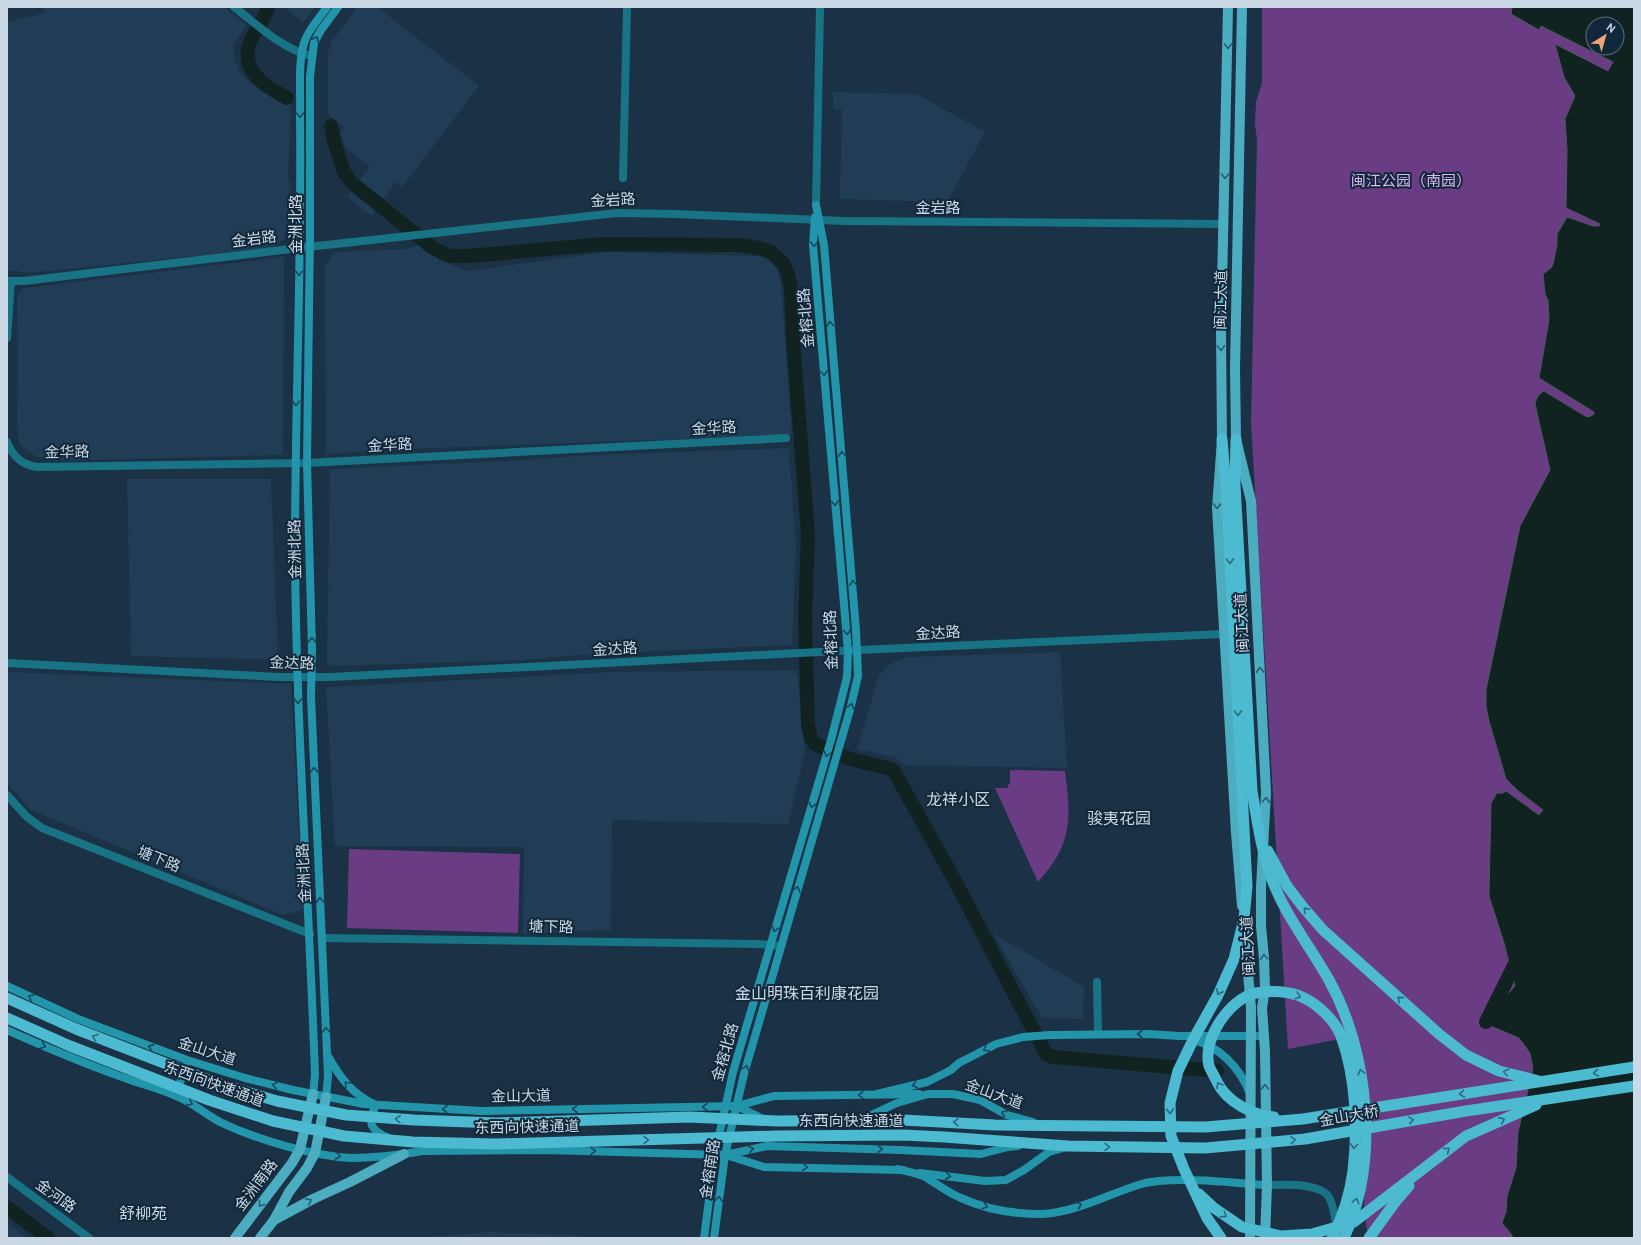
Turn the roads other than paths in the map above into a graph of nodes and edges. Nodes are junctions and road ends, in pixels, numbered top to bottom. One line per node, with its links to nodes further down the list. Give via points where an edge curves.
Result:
1 (234, 7): 8 (street, via 283,44)
2 (327, 7): 8 (main road, 金洲北路, via 304,42)
3 (338, 7): 9 (main road, 金洲北路, one-way to 3, via 317,36)
4 (627, 7): 10 (street)
5 (820, 7): 11 (street, 金榕北路)
6 (1228, 7): 13 (main road, 闽江大道, one-way to 13)
7 (1242, 7): 20 (main road, 闽江大道)
8 (302, 54): 9 (street); 15 (main road, 金洲北路, one-way to 15)
9 (311, 56): 14 (main road, 金洲北路)
10 (623, 178)
11 (816, 205): 12 (main road, 金榕北路)
12 (817, 220): 13 (street, 金岩路); 14 (street, 金岩路, via 617,213); 26 (main road, 金榕北路, one-way to 12, via 824,245); 27 (main road, 金榕北路, one-way to 27, via 813,245)
13 (1224, 224): 19 (main road, 闽江大道, one-way to 19)
14 (310, 247): 15 (street, 金岩路); 23 (main road, 金洲北路)
15 (299, 248): 16 (street, 金岩路); 22 (main road, 金洲北路, one-way to 22)
16 (9, 281): 17 (street)
17 (7, 338)
18 (786, 438): 23 (street, 金华路)
19 (1222, 438): 24 (highway, one-way to 24); 25 (main road, 闽江大道, one-way to 25, via 1217,508)
20 (1236, 439): 24 (highway); 45 (main road, 闽江大道, one-way to 20, via 1261,888 1266,792 1250,501)
21 (7, 442): 22 (street, 金华路, via 11,451 23,463 37,467)
22 (295, 464): 23 (street, 金华路); 29 (main road, 金洲北路)
23 (308, 464): 30 (main road, 金洲北路, one-way to 23)
24 (1237, 604): 32 (highway, via 1252,791); 77 (highway, one-way to 77, via 1247,886 1244,919 1234,959 1178,1071 1170,1103 1172,1136)
25 (1224, 634): 26 (street, 金达路); 44 (main road, 闽江大道)
26 (858, 650): 27 (street, 金达路); 36 (main road, 金榕北路, one-way to 26, via 858,676)
27 (848, 651): 30 (street, 金达路); 35 (main road, 金榕北路, one-way to 35, via 847,677 831,740)
28 (7, 662): 29 (street, 金达路)
29 (298, 677): 30 (street, 金达路); 33 (main road, 金洲北路, one-way to 33)
30 (311, 678): 34 (main road, 金洲北路, one-way to 30)
31 (7, 796): 33 (street, 塘下路, via 27,817 42,828)
32 (1259, 833): 49 (highway, one-way to 32, via 1499,1071 1466,1055 1439,1034 1324,930 1303,907 1287,886); 89 (highway, one-way to 32, via 1351,1225 1363,1175 1366,1125 1363,1079 1347,1018 1330,981 1285,907 1271,878)
33 (310, 934): 51 (main road, 金洲北路, via 315,1075)
34 (322, 938): 35 (street, 塘下路); 46 (main road, 金洲北路, one-way to 34)
35 (771, 945): 36 (street, 塘下路); 59 (main road, 金榕北路)
36 (781, 946): 60 (main road, 金榕北路, one-way to 36)
37 (1098, 982): 42 (street)
38 (7, 986): 47 (main road, 金山大道, one-way to 38, via 78,1019)
39 (7, 998): 62 (highway, 东西向快速通道, one-way to 39, via 995,1125 903,1120 777,1121 689,1117 497,1123 346,1115 277,1101 216,1083 76,1029)
40 (7, 1018): 64 (highway, 东西向快速通道, one-way to 64, via 70,1046 209,1100 273,1121 344,1136 413,1142 496,1144 776,1136 903,1136)
41 (7, 1030): 54 (main road, one-way to 54, via 114,1075)
42 (1098, 1034): 43 (main road, one-way to 42); 52 (main road, one-way to 52, via 1050,1034 996,1044 927,1082)
43 (1178, 1036): 44 (main road); 56 (main road, via 1203,1042 1218,1050 1242,1078)
44 (1252, 1036): 45 (main road); 56 (main road, 闽江大道)
45 (1264, 1036): 76 (main road, 闽江大道, one-way to 45)
46 (327, 1054): 55 (main road, 金洲北路); 58 (main road, one-way to 46, via 348,1087)
47 (187, 1060): 51 (main road, 金山大道, one-way to 47, via 245,1078); 54 (main road)
48 (1634, 1067): 49 (highway, 金山大桥, one-way to 49)
49 (1544, 1082): 61 (highway, 金山大桥, one-way to 61)
50 (1634, 1086): 57 (highway, 金山大桥)
51 (313, 1094): 55 (main road, 金山大道); 66 (main road, 金洲南路)
52 (877, 1094): 53 (main road); 60 (main road, one-way to 60, via 774,1096)
53 (928, 1094): 60 (main road, 金山大道, via 867,1117 830,1123 771,1123); 62 (main road, 金山大道, one-way to 53, via 1007,1115 980,1100 953,1094)
54 (176, 1096): 66 (main road, one-way to 66, via 195,1105 219,1122)
55 (326, 1097): 58 (main road, 金山大道); 68 (main road)
56 (1251, 1098): 75 (main road, 闽江大道)
57 (1549, 1100): 65 (highway, 金山大桥, one-way to 57, via 1205,1148 1305,1139 1466,1111); 72 (highway, one-way to 57, via 1466,1136)
58 (376, 1105): 59 (main road, 金山大道, one-way to 58, via 481,1111); 67 (main road, via 371,1120 372,1128 380,1134)
59 (725, 1106): 60 (main road, 金山大道); 70 (main road, 金榕南路)
60 (737, 1106): 71 (main road, 金榕南路)
61 (1302, 1119): 63 (highway, 金山大桥, via 1205,1127); 87 (highway, one-way to 87, via 1261,1116 1239,1106 1220,1089 1209,1065 1210,1041 1219,1021 1236,1003 1255,993 1280,991 1304,998 1326,1013 1341,1035 1352,1079 1356,1125 1352,1172 1340,1221)
62 (1041, 1124): 63 (highway, 东西向快速通道)
63 (1068, 1125)
64 (1036, 1144): 65 (highway, 东西向快速通道); 71 (main road, one-way to 64, via 767,1146 981,1154 1008,1147)
65 (1068, 1146): 73 (main road, one-way to 65, via 985,1180 1006,1180 1049,1152)
66 (300, 1149): 68 (main road); 80 (main road, 金洲南路, one-way to 80)
67 (423, 1151): 69 (main road); 70 (main road, one-way to 70, via 547,1150)
68 (315, 1153): 69 (main road, one-way to 69, via 351,1158); 78 (main road)
69 (404, 1154): 78 (main road, one-way to 69)
70 (715, 1154): 71 (main road); 82 (main road, 金榕南路)
71 (726, 1155): 73 (main road, one-way to 73, via 764,1167); 83 (main road, 金榕南路, one-way to 71)
72 (1427, 1165): 77 (highway, one-way to 72, via 1214,1208 1242,1227 1281,1236 1312,1234 1354,1222); 90 (highway)
73 (898, 1169): 75 (main road, one-way to 75, via 926,1177 962,1199 992,1208 1041,1214 1058,1212 1147,1183 1194,1181)
74 (7, 1177): 79 (street, 金河路)
75 (1251, 1184): 76 (main road); 85 (main road, 闽江大道)
76 (1266, 1185): 86 (main road, 闽江大道); 88 (street, via 1316,1188 1324,1191 1330,1198)
77 (1194, 1190): 84 (highway, via 1207,1218)
78 (274, 1220): 81 (main road)
79 (89, 1238)
80 (235, 1238)
81 (260, 1238)
82 (704, 1238)
83 (714, 1238)
84 (1221, 1238)
85 (1250, 1238)
86 (1265, 1238)
87 (1332, 1238)
88 (1339, 1238)
89 (1344, 1238)
90 (1369, 1238)

